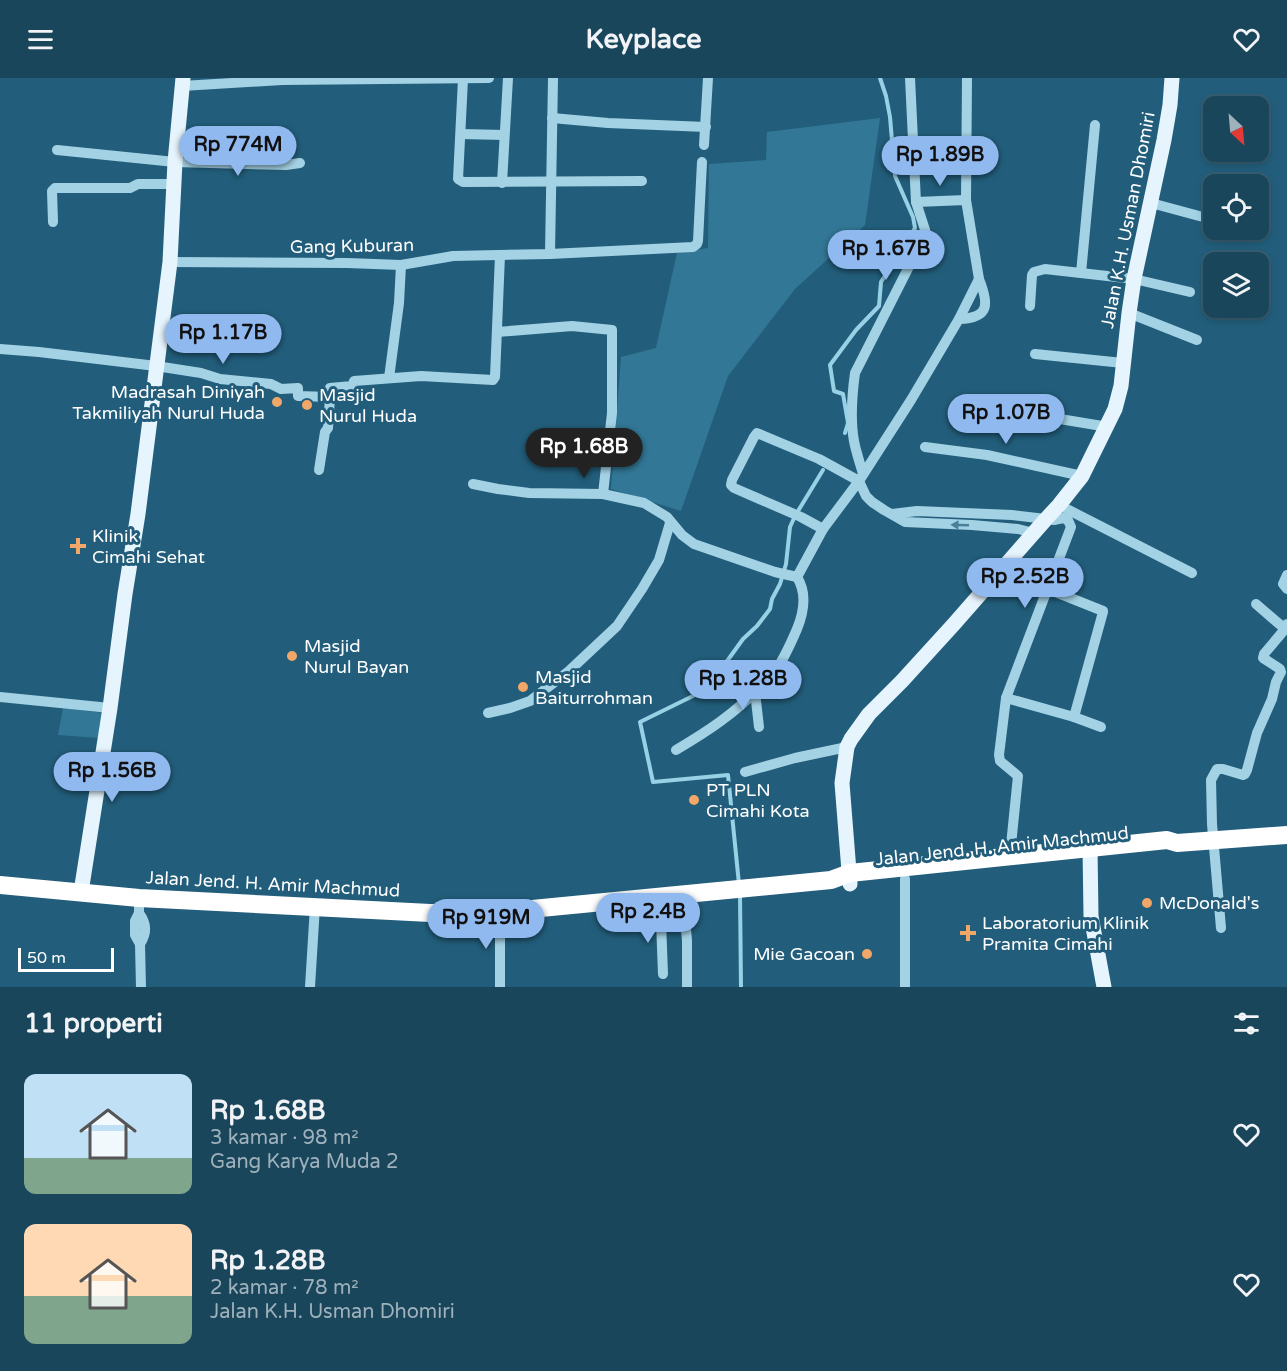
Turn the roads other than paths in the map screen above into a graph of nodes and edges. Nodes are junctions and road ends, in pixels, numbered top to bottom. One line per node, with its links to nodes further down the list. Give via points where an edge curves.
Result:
1 (489, 78): 8 (street)
2 (508, 78): 14 (street)
3 (553, 78): 10 (street)
4 (708, 78): 12 (street)
5 (910, 78): 25 (street)
6 (967, 78): 24 (street)
7 (1172, 78): 26 (main road, Jalan K.H. Usman Dhomiri)
8 (463, 79): 9 (street); 13 (street)
9 (183, 82): 17 (main road)
10 (552, 118): 12 (street); 21 (street)
11 (1095, 124): 33 (street)
12 (706, 127): 15 (street)
13 (461, 134): 14 (street); 22 (street, via 458,179)
14 (504, 135): 22 (street)
15 (704, 145)
16 (57, 150): 17 (street)
17 (175, 162): 19 (street); 23 (main road)
18 (702, 162): 29 (street, Gang Kuburan, via 695,246)
19 (300, 163)
20 (642, 181): 21 (street)
21 (552, 182): 22 (street); 29 (street)
22 (502, 183)
23 (174, 184): 28 (street, via 55,188); 31 (main road)
24 (966, 200): 25 (street); 34 (street)
25 (916, 202): 53 (street, via 926,233 855,373 852,427)
26 (1151, 203): 27 (street); 35 (main road, Jalan K.H. Usman Dhomiri)
27 (1203, 217)
28 (53, 222)
29 (550, 254): 30 (street, Gang Kuburan)
30 (500, 255): 32 (street, Gang Kuburan, via 453,256); 40 (street)
31 (170, 262): 32 (street, Gang Kuburan); 45 (main road)
32 (401, 266): 46 (street)
33 (1081, 273): 35 (street); 37 (street, via 1046,269 1034,272)
34 (979, 279): 39 (street); 39 (street, via 986,298 982,313)
35 (1134, 279): 36 (street); 38 (main road, Jalan K.H. Usman Dhomiri)
36 (1190, 292)
37 (1030, 306)
38 (1129, 314): 41 (street); 44 (main road, Jalan K.H. Usman Dhomiri)
39 (958, 319): 53 (street)
40 (497, 332): 46 (street, via 493,380); 55 (street, via 572,326 612,330 612,413)
41 (1197, 340)
42 (0, 350): 45 (street)
43 (1035, 354): 44 (street)
44 (1123, 363): 49 (main road, Jalan K.H. Usman Dhomiri, via 1118,398)
45 (156, 366): 47 (street, via 271,384 281,389 298,388 298,396); 72 (main road)
46 (390, 378): 47 (street, via 330,388)
47 (330, 397): 51 (street)
48 (973, 410): 49 (street, via 1030,414)
49 (1108, 427): 52 (main road, Jalan K.H. Usman Dhomiri)
50 (925, 447): 52 (street, via 987,455)
51 (320, 470)
52 (1082, 476): 56 (main road, Jalan K.H. Usman Dhomiri)
53 (861, 478): 57 (street, via 866,496); 60 (street); 60 (street, via 758,433 731,485)
54 (473, 484): 55 (street, via 529,492)
55 (603, 494): 59 (street, via 644,503)
56 (1059, 505): 58 (main road, Jalan K.H. Usman Dhomiri); 62 (street)
57 (892, 514): 58 (street, via 917,511); 61 (street, one-way to 57, via 972,525 916,524)
58 (1046, 519): 61 (main road, Jalan K.H. Usman Dhomiri); 65 (street, via 1063,518 1071,527)
59 (670, 523): 64 (street, via 694,544); 73 (street, via 659,560 617,626 530,701)
60 (823, 529): 64 (street)
61 (1034, 533): 77 (main road, Jalan K.H. Usman Dhomiri, via 869,714)
62 (1192, 573)
63 (1287, 575): 66 (street, via 1283,584)
64 (797, 577): 69 (street, via 803,590 801,620 775,671)
65 (1048, 589): 71 (street); 74 (street, via 1103,611)
66 (1287, 589)
67 (1256, 604): 68 (street)
68 (1286, 626): 81 (street, via 1263,656 1281,672 1247,770 1243,775 1217,769 1211,780)
69 (755, 692): 75 (street); 78 (street, via 709,731)
70 (0, 697): 72 (street)
71 (1006, 698): 74 (street); 83 (street, via 999,755 1000,761 1018,776)
72 (110, 708): 87 (main road)
73 (488, 713)
74 (1074, 717): 76 (street)
75 (759, 727)
76 (1101, 727)
77 (847, 747): 79 (street); 84 (main road, Jalan K.H. Usman Dhomiri, via 842,783)
78 (676, 750)
79 (745, 772)
80 (1287, 835): 81 (highway, Jalan Jend. H. Amir Machmud)
81 (1214, 841): 82 (highway, Jalan Jend. H. Amir Machmud, via 1167,840); 93 (street)
82 (1090, 852): 83 (highway, Jalan Jend. H. Amir Machmud); 85 (highway, Jalan Jend. H. Amir Machmud); 100 (main road, via 1091,916)
83 (1010, 855): 84 (highway, Jalan Jend. H. Amir Machmud)
84 (850, 878): 85 (highway, Jalan Jend. H. Amir Machmud); 88 (highway, Jalan Jend. H. Amir Machmud)
85 (905, 879): 99 (street)
86 (0, 885): 87 (highway, Jalan Jend. H. Amir Machmud)
87 (81, 892): 90 (highway, Jalan Jend. H. Amir Machmud)
88 (683, 894): 89 (highway, Jalan Jend. H. Amir Machmud); 98 (street)
89 (660, 896): 92 (highway, Jalan Jend. H. Amir Machmud); 94 (street)
90 (139, 906): 91 (highway, Jalan Jend. H. Amir Machmud); 95 (street, via 145,935 140,944)
91 (315, 906): 92 (highway, Jalan Jend. H. Amir Machmud, via 430,913); 96 (street)
92 (500, 912): 97 (street)
93 (1221, 928)
94 (663, 974)
95 (141, 987)
96 (310, 987)
97 (500, 987)
98 (687, 987)
99 (906, 987)
100 (1104, 987)

